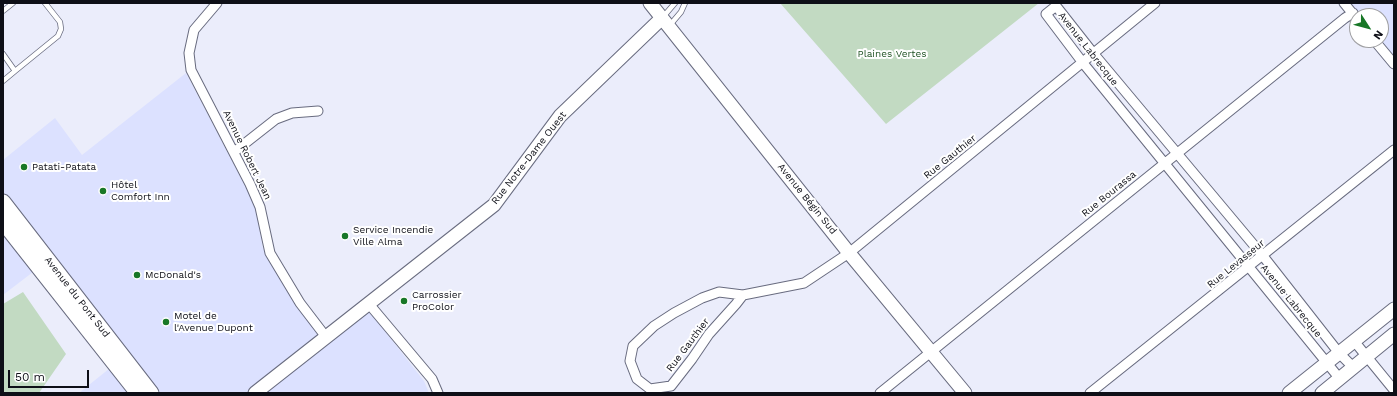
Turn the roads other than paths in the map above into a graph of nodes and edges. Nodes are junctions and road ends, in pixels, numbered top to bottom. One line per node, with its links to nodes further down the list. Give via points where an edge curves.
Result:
1 (13, 3): 8 (lane)
2 (45, 3): 16 (lane, via 60,22 58,36)
3 (217, 3): 20 (street, Avenue Robert Jean, via 194,30 188,53 192,70)
4 (650, 3): 10 (street, Avenue Bégin Sud)
5 (675, 3): 10 (lane)
6 (686, 3): 10 (lane, via 681,12)
7 (1155, 3): 12 (street, Rue Gauthier)
8 (3, 11)
9 (1349, 17): 21 (street, Rue Bourassa)
10 (666, 22): 25 (street, Avenue Bégin Sud); 29 (street, Rue Notre-Dame Ouest, via 560,116 494,205)
11 (1381, 48): 15 (street)
12 (1093, 53): 14 (street, Rue Gauthier); 14 (street, Avenue Labrecque, via 1056,6 1046,14); 21 (street, Avenue Labrecque)
13 (3, 54): 16 (lane)
14 (1083, 63): 22 (street, Avenue Labrecque); 25 (street, Rue Gauthier)
15 (1394, 64)
16 (15, 71): 17 (lane)
17 (3, 81)
18 (318, 111): 20 (street, via 292,113 276,119)
19 (1394, 150): 26 (street, Rue Levasseur)
20 (234, 152): 32 (street, Avenue Robert Jean, via 260,207 270,253 300,303)
21 (1178, 153): 22 (street, Rue Bourassa); 26 (street, Avenue Labrecque)
22 (1165, 163): 27 (street, Avenue Labrecque); 34 (street, Rue Bourassa)
23 (3, 202): 42 (main road, Avenue du Pont Sud)
24 (3, 222): 41 (main road, Avenue du Pont Sud)
25 (849, 253): 28 (street, Rue Gauthier, via 804,283); 34 (street, Avenue Bégin Sud)
26 (1263, 256): 27 (street, Rue Levasseur); 35 (street, Avenue Labrecque)
27 (1250, 266): 37 (street, Avenue Labrecque); 47 (street, Rue Levasseur)
28 (743, 295): 28 (street, Rue Gauthier, via 719,292 702,298 654,326 633,346 630,361 637,379 650,389 671,386 709,334)
29 (369, 304): 32 (street, Rue Notre-Dame Ouest); 44 (street, via 432,379)
30 (1394, 308): 33 (street)
31 (1394, 334): 36 (street)
32 (326, 337): 43 (street, Rue Notre-Dame Ouest)
33 (1354, 341): 35 (street); 36 (street)
34 (931, 351): 45 (street, Rue Bourassa); 46 (street, Avenue Bégin Sud)
35 (1339, 352): 37 (street); 38 (street, Avenue Labrecque)
36 (1367, 356): 38 (street); 40 (street)
37 (1327, 363): 39 (street, Avenue Labrecque); 48 (street)
38 (1353, 368): 39 (street)
39 (1340, 379): 49 (street)
40 (1394, 390)
41 (138, 393)
42 (151, 393)
43 (255, 393)
44 (438, 393)
45 (880, 393)
46 (966, 393)
47 (1090, 393)
48 (1289, 393)
49 (1322, 393)

